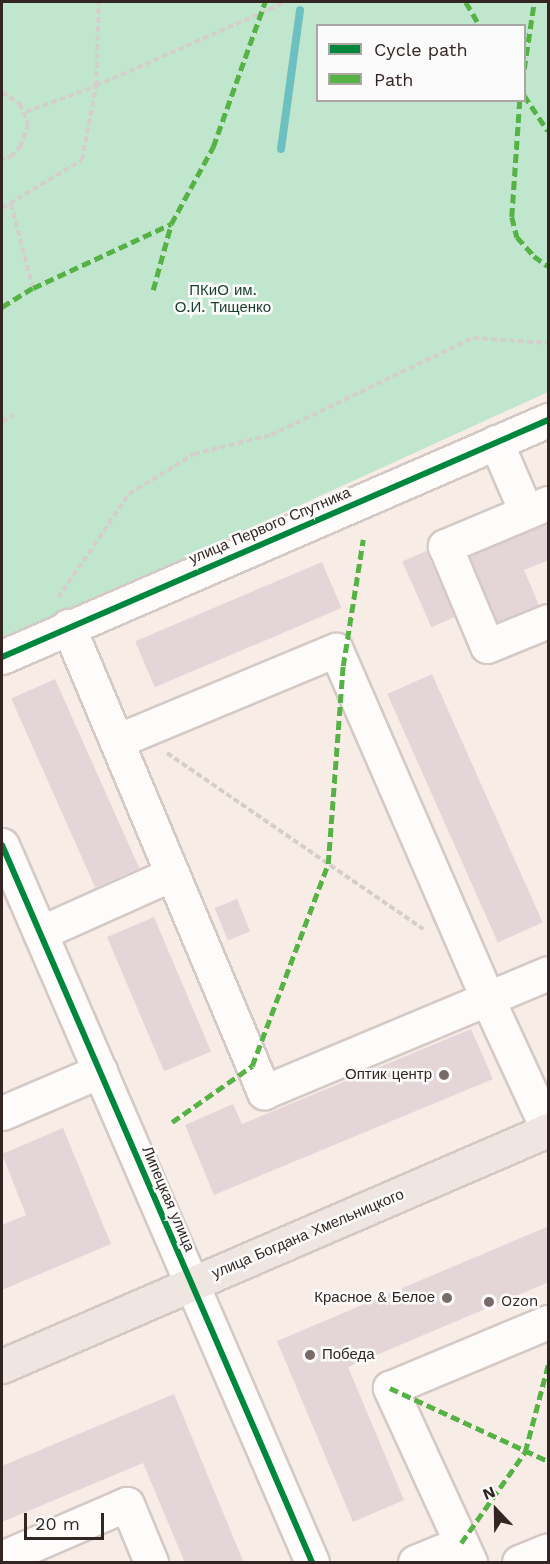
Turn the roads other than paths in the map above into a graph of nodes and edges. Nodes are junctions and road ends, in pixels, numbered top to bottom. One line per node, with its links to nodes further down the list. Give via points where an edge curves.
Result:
1 (549, 420): 2 (street, улица Первого Спутника)
2 (496, 442): 3 (street); 4 (street, улица Первого Спутника)
3 (537, 507): 5 (street, via 446,546 487,646)
4 (61, 615): 6 (street, улица Первого Спутника); 7 (street)
5 (549, 621)
6 (2, 657)
7 (127, 736): 9 (street); 12 (street, via 336,650)
8 (2, 845): 10 (street, Липецкая улица)
9 (172, 874): 10 (street); 12 (street, via 264,1092)
10 (40, 933): 13 (street, Липецкая улица)
11 (549, 972): 12 (street)
12 (487, 998): 15 (street)
13 (100, 1071): 14 (street); 16 (street, Липецкая улица)
14 (2, 1113)
15 (549, 1130): 16 (main road, улица Богдана Хмельницкого)
16 (192, 1284): 18 (main road, улица Богдана Хмельницкого); 23 (street, Липецкая улица)
17 (549, 1322): 20 (street, via 390,1388)
18 (2, 1366)
19 (549, 1550): 25 (street)
20 (465, 1553): 24 (street)
21 (2, 1558): 22 (street, via 127,1504)
22 (151, 1563)
23 (312, 1563)
24 (415, 1563)
25 (519, 1563)

